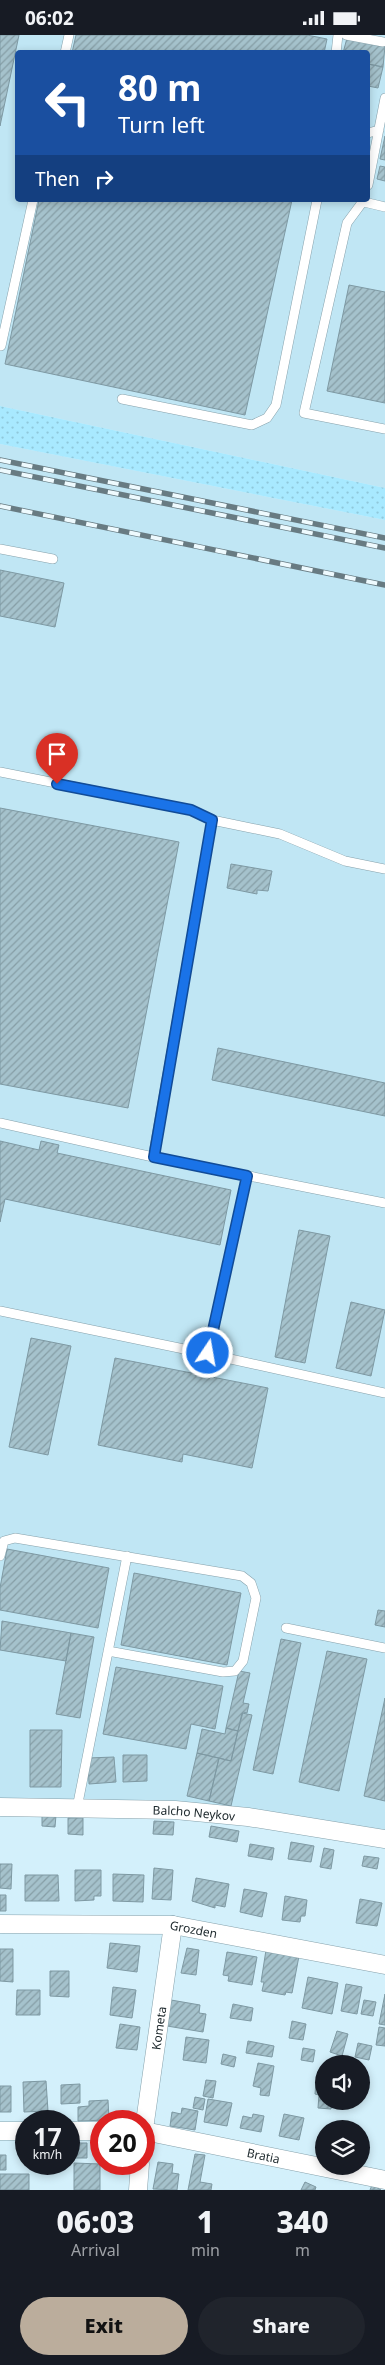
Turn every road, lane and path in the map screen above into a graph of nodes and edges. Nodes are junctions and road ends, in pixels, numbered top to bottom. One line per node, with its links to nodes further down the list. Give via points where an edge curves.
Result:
1 (69, 35): 5 (lane)
2 (338, 35): 6 (lane)
3 (346, 35): 4 (lane)
4 (383, 42)
5 (66, 50)
6 (336, 50)
7 (385, 98): 8 (lane)
8 (379, 130): 9 (lane); 10 (lane)
9 (370, 132)
10 (370, 175)
11 (33, 202): 16 (lane)
12 (317, 202): 17 (lane, via 276,405 267,418 252,425)
13 (363, 202): 18 (lane, via 347,223 304,413)
14 (368, 202): 15 (lane)
15 (385, 207)
16 (1, 346)
17 (122, 399)
18 (385, 429)
19 (0, 549): 20 (lane)
20 (52, 559)
21 (0, 772): 22 (lane, via 191,810)
22 (212, 820): 23 (lane, via 280,835 345,861); 25 (lane)
23 (385, 869)
24 (0, 1123): 25 (lane)
25 (154, 1157): 26 (lane)
26 (247, 1176): 27 (lane); 29 (lane)
27 (385, 1203)
28 (0, 1311): 29 (lane)
29 (208, 1353): 30 (lane)
30 (385, 1393)
31 (0, 1556): 32 (lane, via 4,1541 15,1538)
32 (127, 1556): 35 (lane); 35 (lane, via 242,1576 251,1583 256,1597 243,1661 235,1671 223,1672)
33 (286, 1628): 34 (lane)
34 (385, 1648)
35 (108, 1651): 37 (lane)
36 (0, 1807): 37 (street, Balcho Neykov)
37 (77, 1809): 38 (street, Balcho Neykov, via 174,1810 230,1815)
38 (385, 1839)
39 (0, 1924): 40 (street, Grozden)
40 (173, 1925): 41 (street, Grozden); 42 (street, Kometa)
41 (385, 1965)
42 (147, 2110)
43 (0, 2131): 44 (street)
44 (15, 2131)
45 (155, 2132): 47 (street, Bratia)
46 (139, 2175): 48 (street)
47 (385, 2180)
48 (138, 2190)

